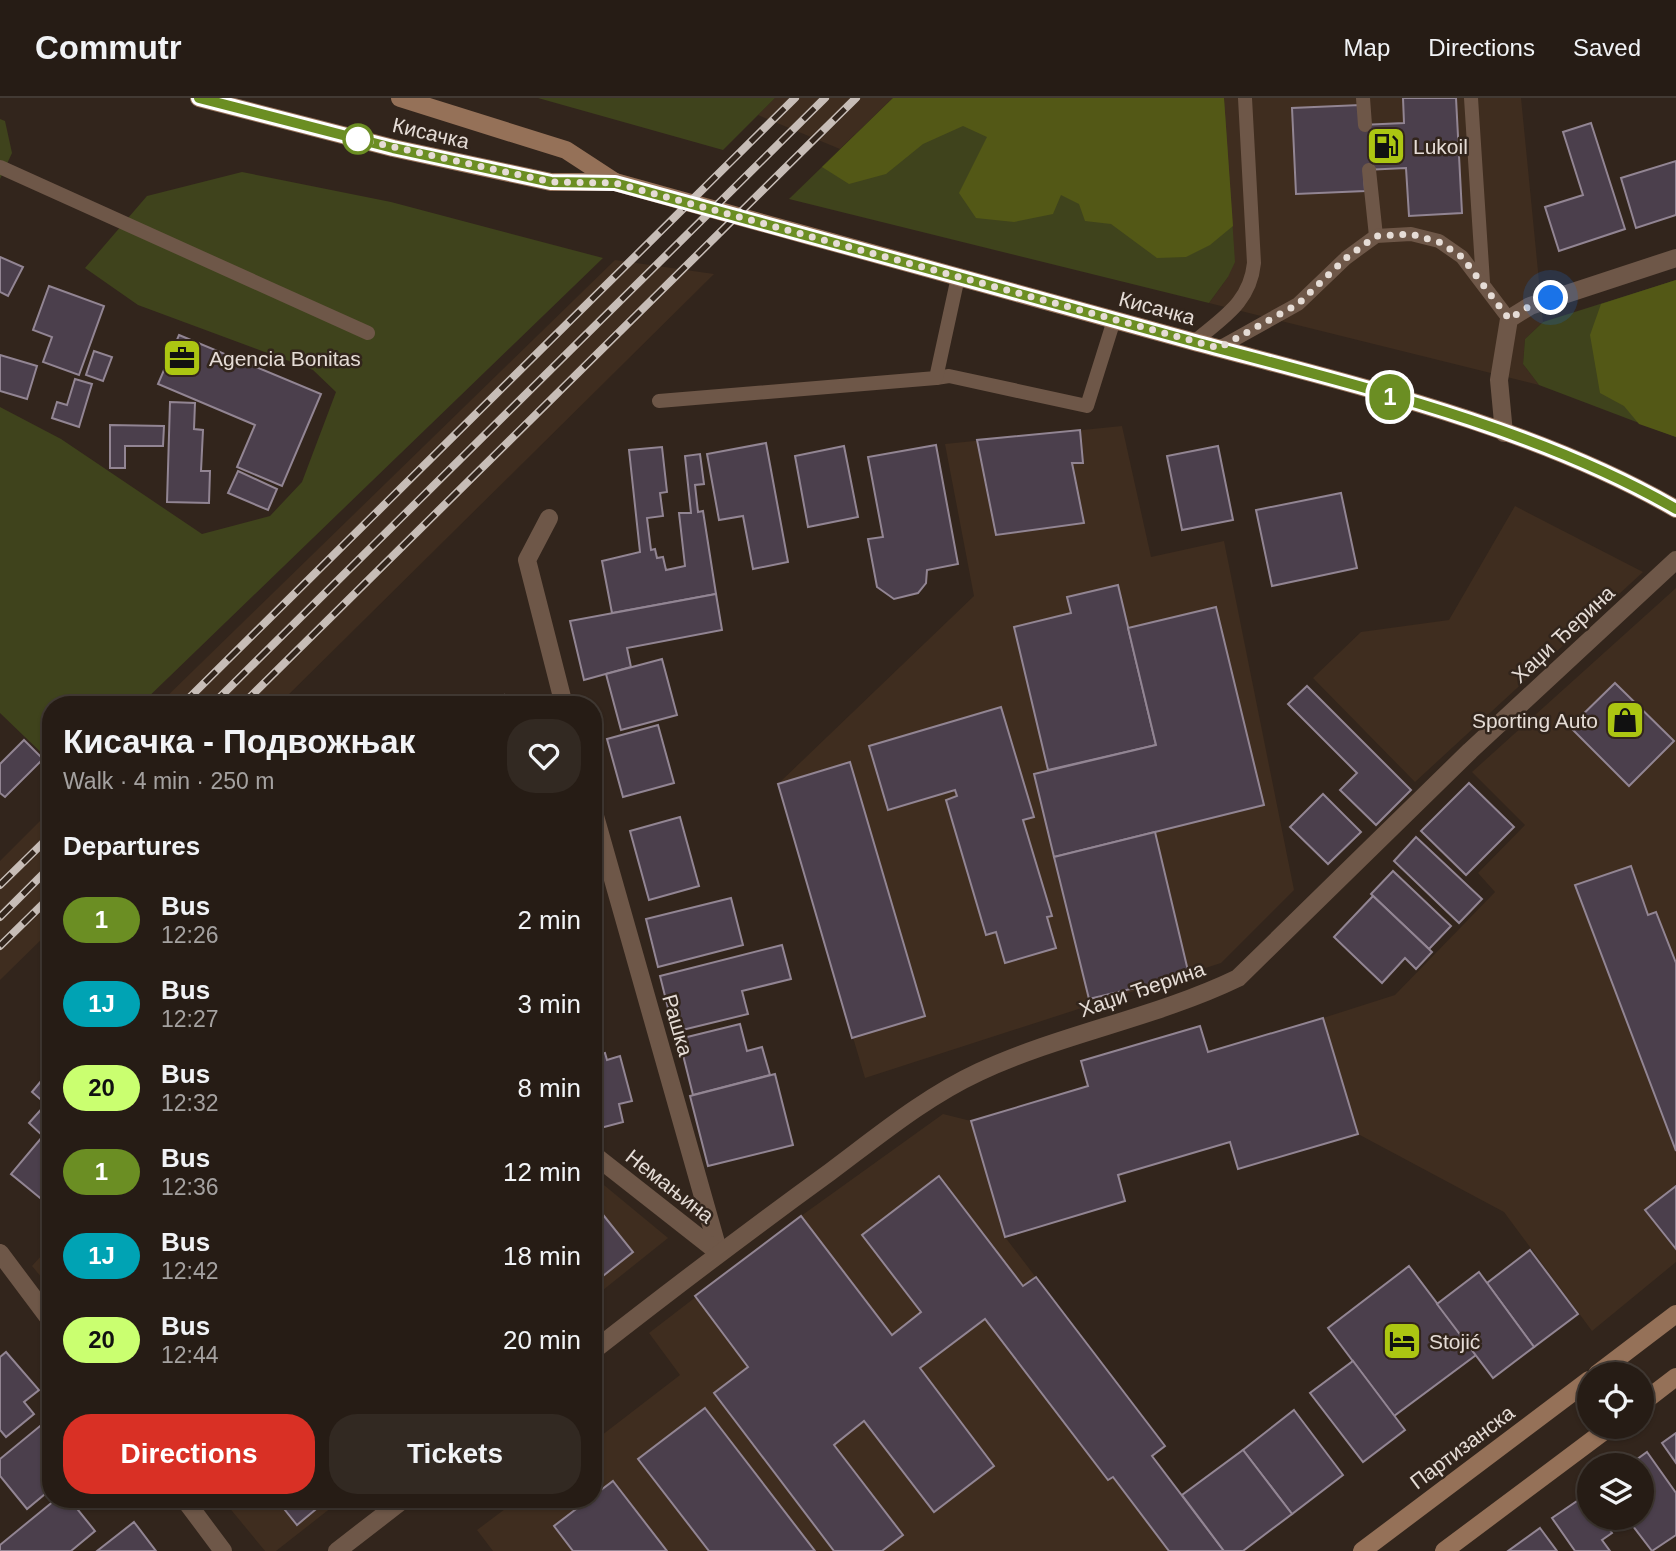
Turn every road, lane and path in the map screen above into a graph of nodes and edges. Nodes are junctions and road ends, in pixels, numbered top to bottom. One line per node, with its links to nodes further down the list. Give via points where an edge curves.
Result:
1 (199, 98): 9 (main road, Кисачка, via 393,148 551,182)
2 (400, 98): 9 (main road, Кисачка, via 566,150)
3 (1245, 98): 17 (lane, via 1252,283 1237,304)
4 (1363, 98): 6 (lane)
5 (1471, 98): 13 (lane)
6 (1365, 125)
7 (0, 167): 16 (lane)
8 (1370, 170): 10 (lane)
9 (615, 183): 12 (main road, Кисачка)
10 (1376, 236): 13 (lane, via 1411,234 1439,242 1462,257); 18 (lane, via 1298,304)
11 (1676, 258): 14 (street, via 1530,306)
12 (958, 277): 15 (main road, Кисачка); 19 (lane)
13 (1483, 282): 14 (lane)
14 (1509, 319): 21 (street, via 1499,380)
15 (1114, 320): 17 (main road, Кисачка); 19 (lane, via 1087,406 949,376)
16 (368, 332)
17 (1194, 342): 18 (main road, Кисачка)
18 (1219, 348): 21 (main road, Кисачка)
19 (936, 378): 20 (lane)
20 (659, 401)
21 (1504, 433): 22 (main road, Кисачка, via 1592,468)
22 (1676, 509)
23 (549, 518): 25 (street, via 527,560)
24 (1676, 560): 29 (street, Хаџи Ђерина, via 1470,751 1238,978 978,1072 892,1126)
25 (562, 696)
26 (602, 841): 29 (street, Рашка)
27 (602, 1161): 29 (street, Немањина)
28 (0, 1253): 30 (street)
29 (719, 1253): 32 (street, Хаџи Ђерина)
30 (42, 1309)
31 (1676, 1314): 33 (main road)
32 (602, 1344)
33 (1613, 1362)
34 (1676, 1377): 36 (main road)
35 (1577, 1389): 42 (main road, Партизанска)
36 (1654, 1394)
37 (1594, 1439): 43 (main road)
38 (191, 1508): 40 (street)
39 (393, 1508): 41 (street)
40 (223, 1551)
41 (337, 1551)
42 (1363, 1551)
43 (1444, 1551)

